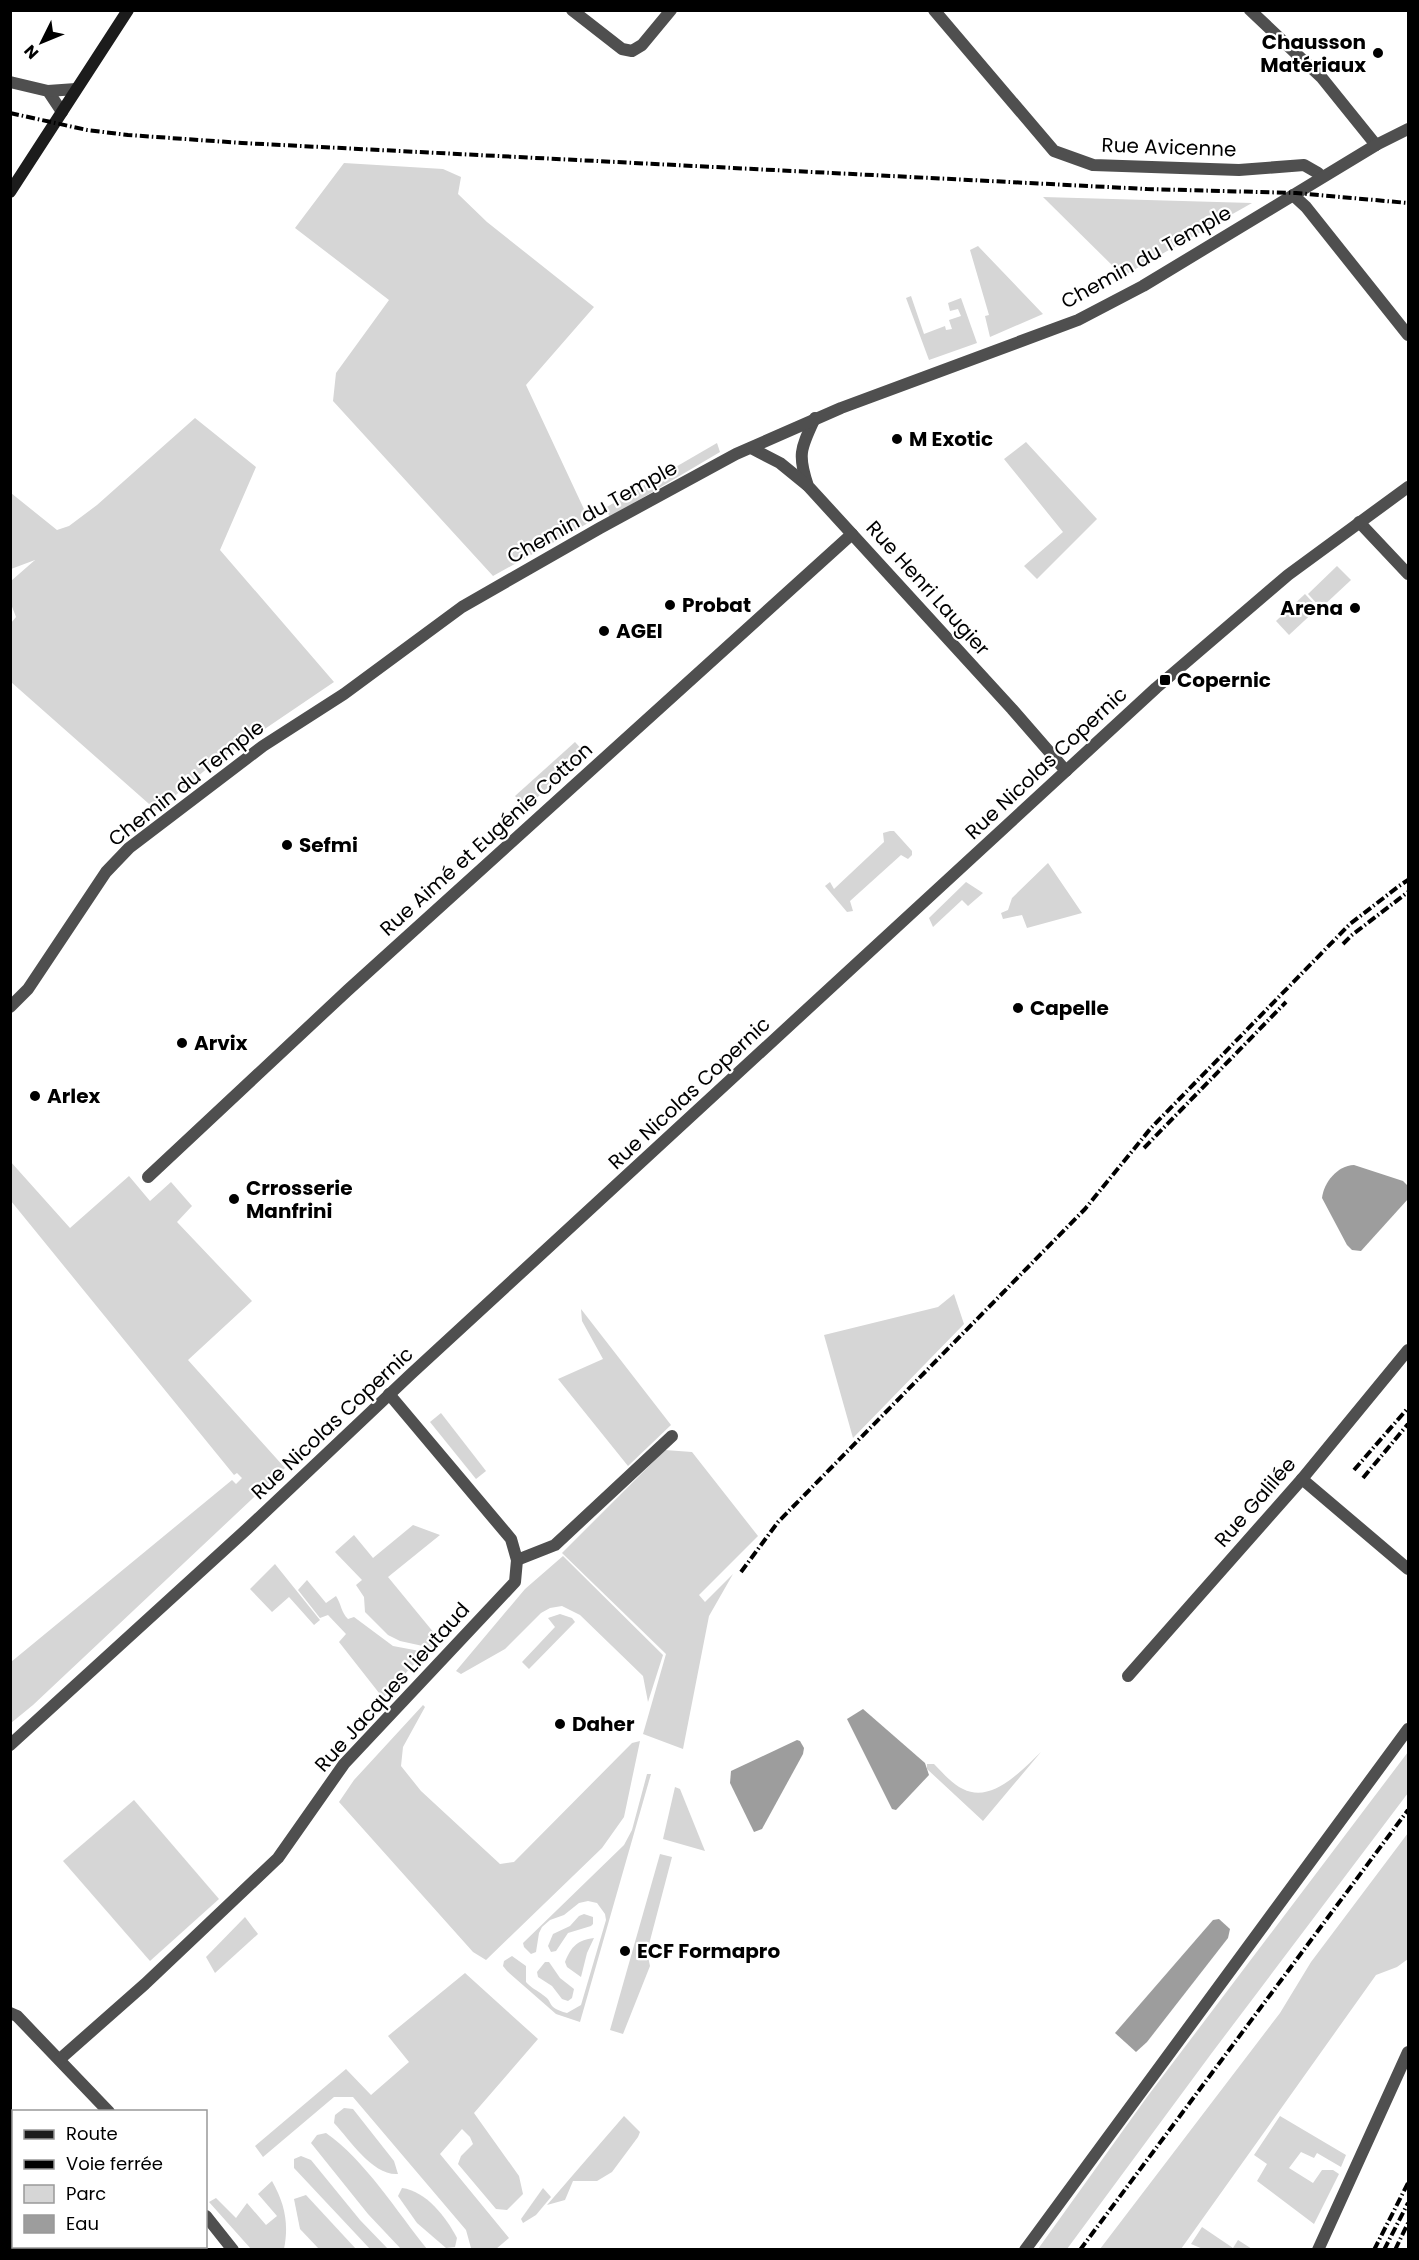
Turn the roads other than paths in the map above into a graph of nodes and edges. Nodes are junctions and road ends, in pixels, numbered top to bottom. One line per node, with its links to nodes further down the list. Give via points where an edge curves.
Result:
1 (128, 10): 7 (main road)
2 (572, 10): 3 (street, via 622,50 632,51 642,45)
3 (671, 10)
4 (934, 10): 12 (street, Rue Avicenne, via 1054,151 1093,165 1239,170 1304,165)
5 (1250, 10): 11 (street, via 1322,78)
6 (10, 82): 8 (street)
7 (76, 89): 8 (street); 9 (main road)
8 (48, 91): 9 (street)
9 (62, 111): 13 (main road)
10 (1408, 129): 11 (street, Chemin du Temple)
11 (1377, 145): 12 (street, Chemin du Temple)
12 (1322, 177): 14 (street, Chemin du Temple)
13 (10, 192)
14 (1293, 195): 15 (street); 16 (street, Chemin du Temple, via 1143,286 1078,320)
15 (1408, 335)
16 (815, 418): 17 (street, Chemin du Temple); 18 (street, Rue Henri Laugier, via 804,440 800,463)
17 (751, 448): 18 (street, via 780,463); 24 (street, Chemin du Temple, via 462,607 344,694 204,789 129,848 106,872 28,989)
18 (808, 486): 21 (street, Rue Henri Laugier)
19 (1408, 487): 20 (street, Rue Nicolas Copernic)
20 (1359, 522): 22 (street); 23 (street, Rue Nicolas Copernic, via 1245,611)
21 (852, 534): 23 (street, Rue Henri Laugier); 25 (street, Rue Aimé et Eugénie Cotton, via 348,990)
22 (1408, 574)
23 (1066, 771): 27 (street, Rue Nicolas Copernic)
24 (10, 1007)
25 (148, 1177)
26 (1408, 1350): 29 (street, Rue Galilée)
27 (389, 1394): 30 (street, via 511,1539); 34 (street, Rue Nicolas Copernic)
28 (672, 1436): 30 (street, via 555,1545)
29 (1302, 1479): 31 (street); 32 (street, Rue Galilée)
30 (517, 1560): 37 (street, Rue Jacques Lieutaud, via 515,1582 344,1764 278,1858)
31 (1408, 1569)
32 (1128, 1677)
33 (1408, 1729): 41 (street)
34 (10, 1745)
35 (10, 2013): 37 (street)
36 (1408, 2052): 42 (street)
37 (60, 2060): 38 (street)
38 (107, 2110)
39 (207, 2217): 40 (street)
40 (233, 2250)
41 (1025, 2250)
42 (1318, 2250)

